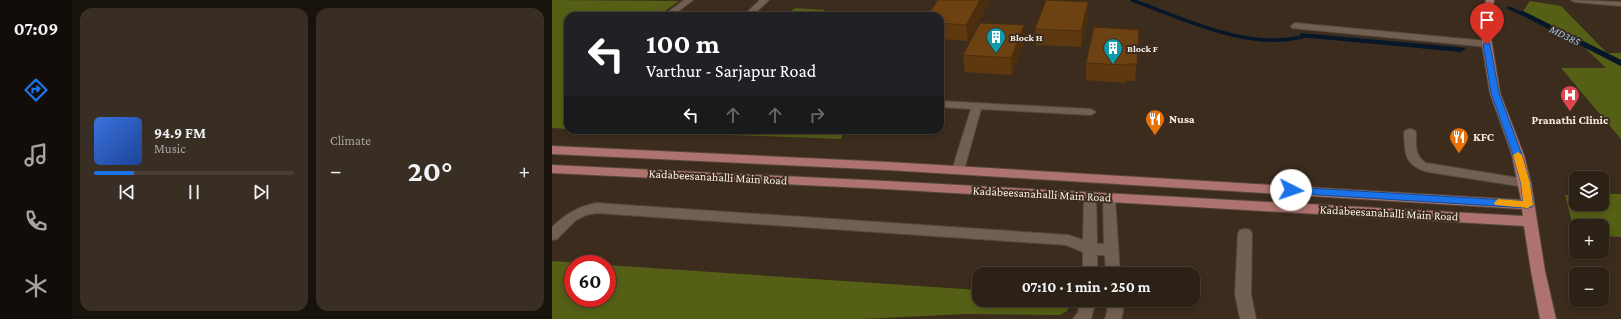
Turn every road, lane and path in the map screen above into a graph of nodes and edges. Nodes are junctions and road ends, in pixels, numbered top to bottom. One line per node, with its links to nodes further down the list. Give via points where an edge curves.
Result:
1 (689, 0): 6 (street)
2 (765, 0): 7 (street)
3 (1490, 0): 9 (main road)
4 (1575, 0): 5 (street)
5 (1621, 4)
6 (672, 12)
7 (752, 12)
8 (1295, 26): 9 (street)
9 (1487, 44): 17 (main road, via 1495,93)
10 (944, 104): 11 (street)
11 (977, 106): 12 (street); 16 (street)
12 (1091, 112)
13 (1410, 132): 17 (street, via 1412,158 1418,165)
14 (552, 150): 16 (main road, Kadabeesanahalli Main Road)
15 (552, 169): 18 (main road, Kadabeesanahalli Main Road)
16 (958, 170): 20 (main road, Kadabeesanahalli Main Road)
17 (1526, 183): 20 (main road)
18 (1090, 197): 19 (main road, Kadabeesanahalli Main Road); 24 (street)
19 (1109, 198): 21 (main road, Kadabeesanahalli Main Road); 25 (street)
20 (1528, 205): 21 (main road)
21 (1531, 221): 33 (main road)
22 (1245, 234): 32 (street, via 1243,294)
23 (552, 236): 24 (street, via 573,215 596,208 1068,240)
24 (1090, 249): 25 (street); 26 (street)
25 (1112, 250): 27 (street)
26 (1090, 267)
27 (1113, 267)
28 (1087, 307): 30 (street)
29 (1115, 307): 31 (street)
30 (1081, 319)
31 (1113, 319)
32 (1248, 319)
33 (1548, 319)

